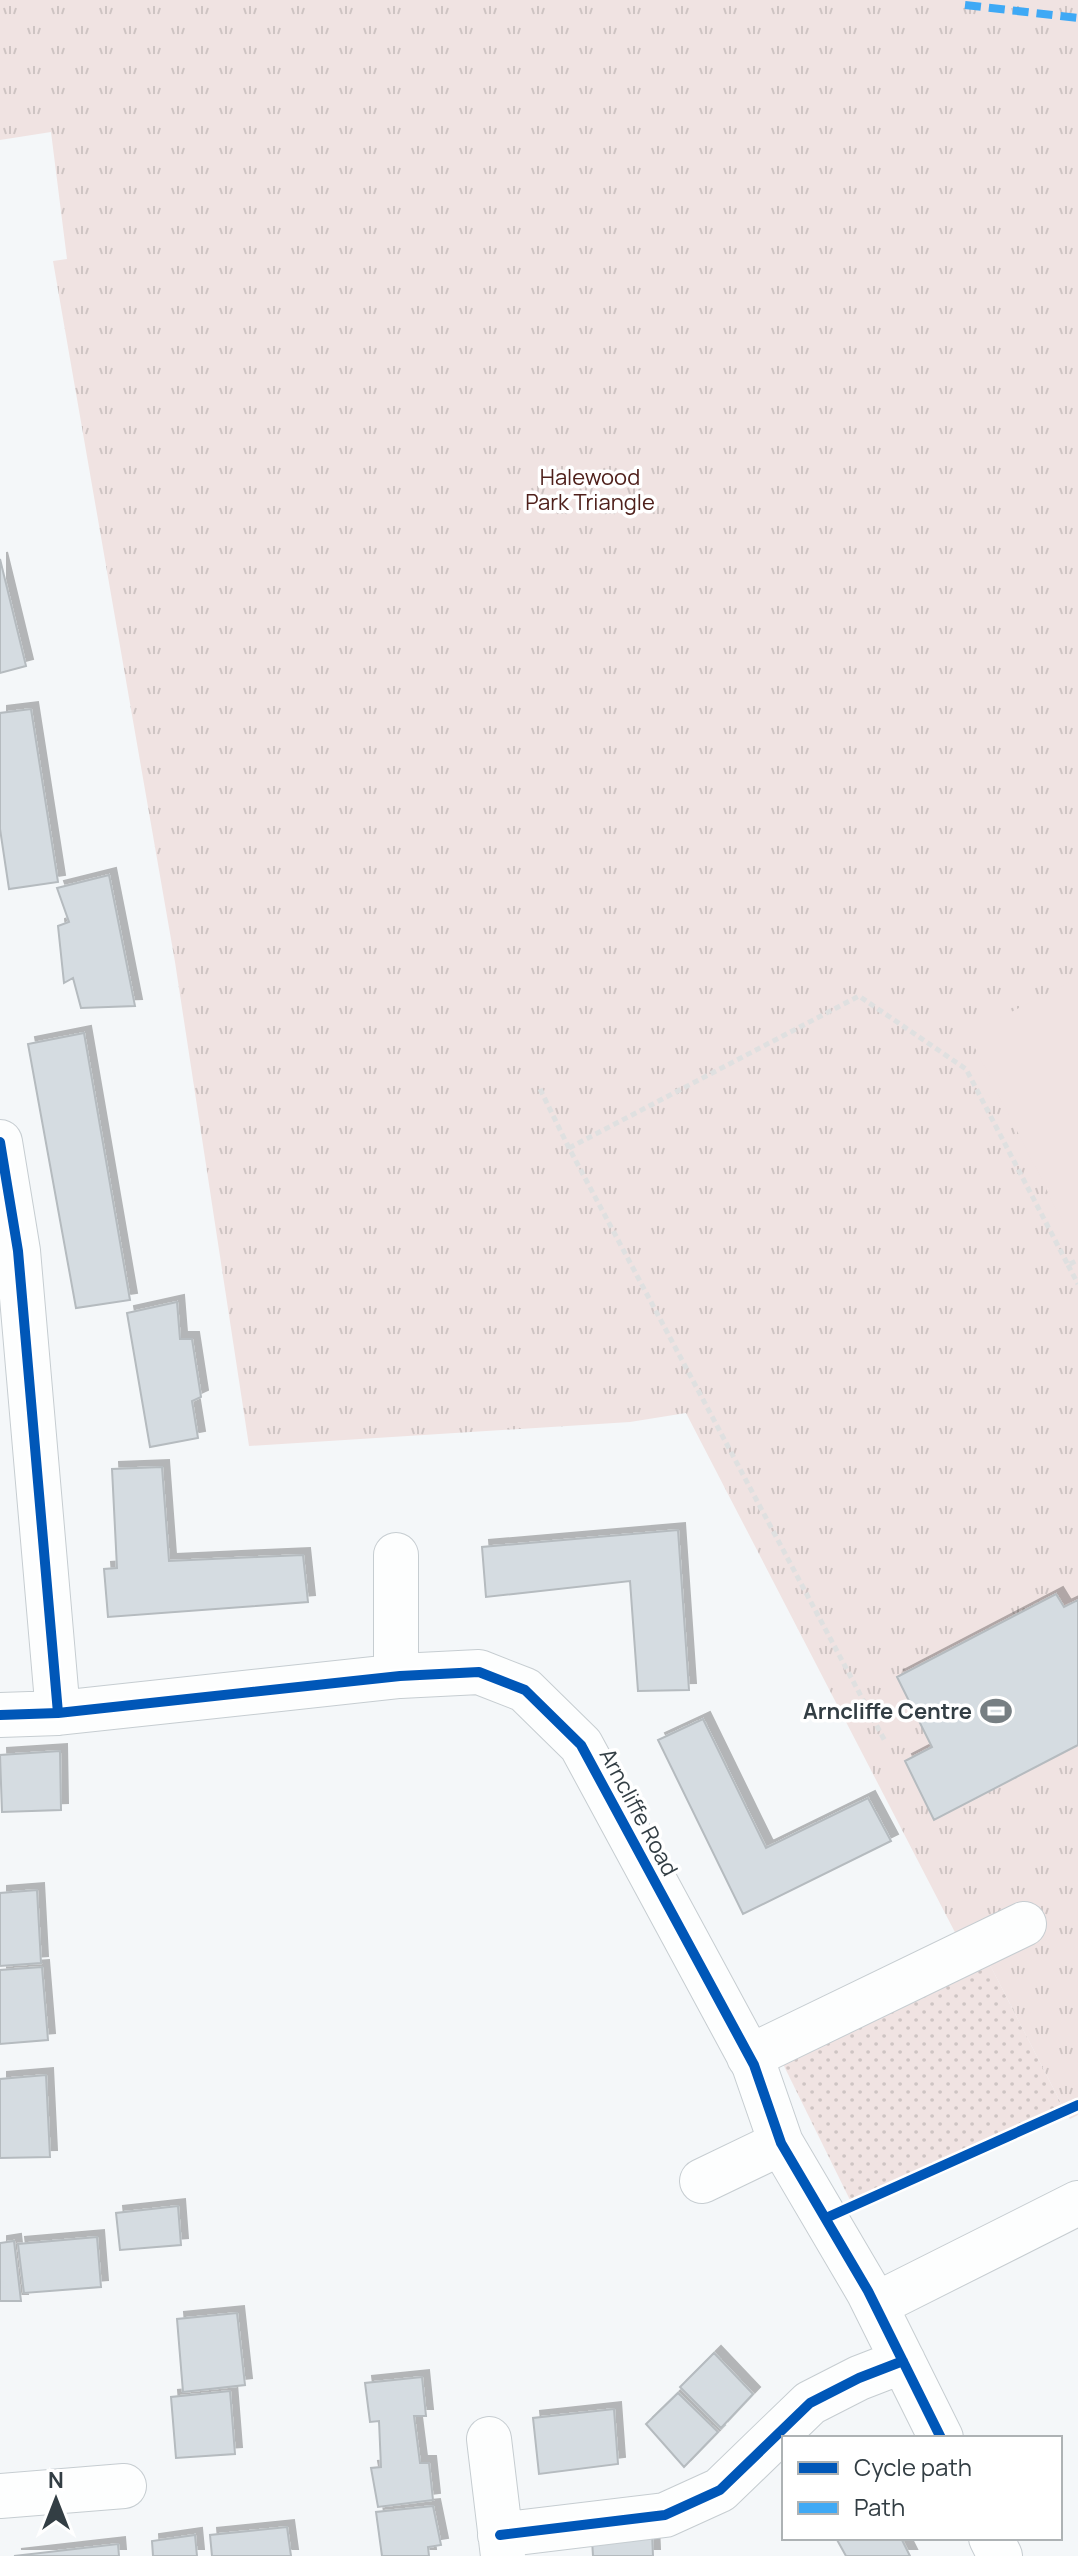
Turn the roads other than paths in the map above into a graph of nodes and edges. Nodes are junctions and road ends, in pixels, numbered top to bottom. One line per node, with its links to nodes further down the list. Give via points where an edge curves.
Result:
1 (0, 1142): 4 (street, via 18,1251)
2 (396, 1555): 3 (street)
3 (400, 1676): 4 (street, Arncliffe Road); 7 (street, Arncliffe Road, via 479,1672 525,1690 581,1745)
4 (58, 1713): 5 (street, Arncliffe Road)
5 (0, 1715)
6 (1024, 1924): 7 (street)
7 (749, 2057): 8 (street, Arncliffe Road)
8 (781, 2143): 9 (street); 11 (street, Arncliffe Road)
9 (702, 2181)
10 (1078, 2203): 11 (street)
11 (875, 2305): 12 (street, Arncliffe Road)
12 (903, 2361): 13 (street, Arncliffe Road); 17 (street, via 810,2403 720,2490 665,2515)
13 (940, 2436)
14 (489, 2439): 17 (street)
15 (124, 2486): 16 (street)
16 (0, 2496)
17 (502, 2546)

